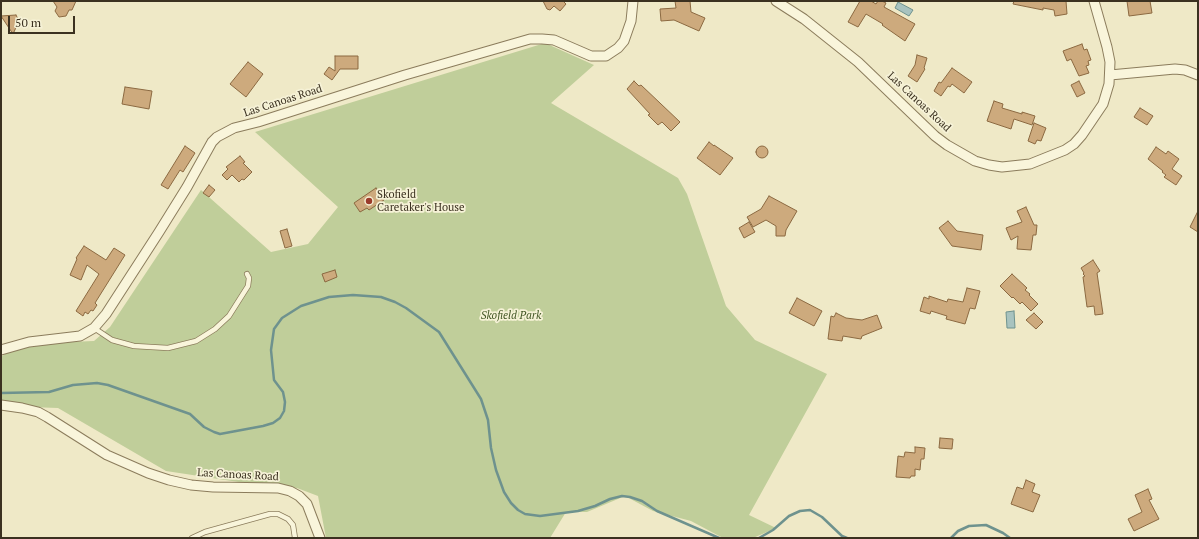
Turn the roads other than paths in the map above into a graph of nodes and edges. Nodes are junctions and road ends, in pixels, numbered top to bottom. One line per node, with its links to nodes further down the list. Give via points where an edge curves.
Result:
1 (633, 1): 7 (street, Las Canoas Road, via 631,21 624,40 606,56 591,56 554,40 530,39 405,74 234,128 217,137 159,232 106,314)
2 (776, 1): 5 (street, Las Canoas Road, via 804,19 858,62 935,136 966,157 989,165 1016,167 1030,164 1074,144 1103,104)
3 (1094, 1): 5 (street, Las Canoas Road, via 1108,47)
4 (1198, 74): 5 (street, via 1175,70)
5 (1110, 75)
6 (247, 274): 7 (lane, via 248,286 229,316 196,342 162,348 134,346 112,340)
7 (94, 328): 8 (street, Las Canoas Road, via 80,336 29,342)
8 (1, 350)
9 (1, 405): 12 (street, Las Canoas Road, via 42,414 108,455 169,480 213,487 290,490 307,504)
10 (192, 538): 11 (lane, via 205,532 278,514 288,519)
11 (295, 538)
12 (320, 538)

